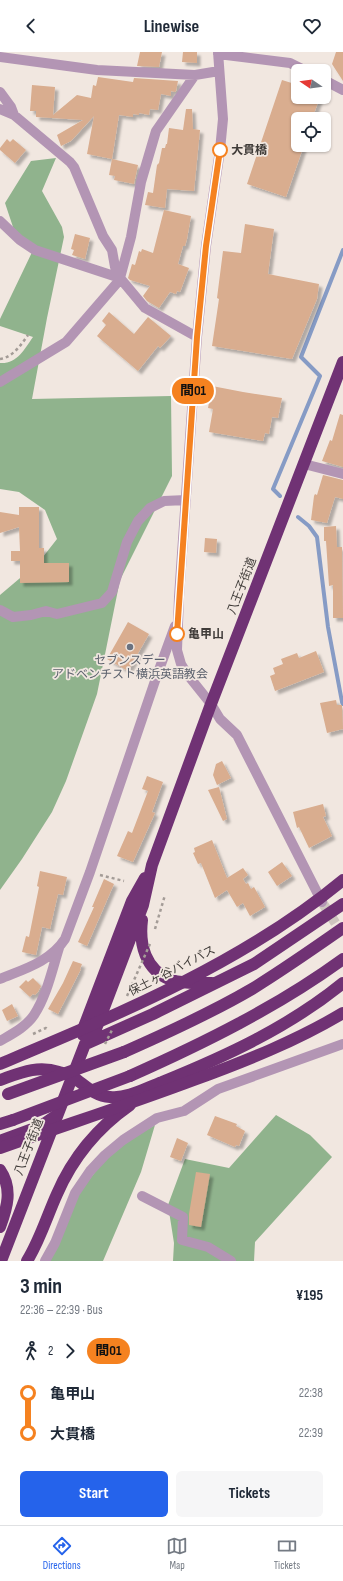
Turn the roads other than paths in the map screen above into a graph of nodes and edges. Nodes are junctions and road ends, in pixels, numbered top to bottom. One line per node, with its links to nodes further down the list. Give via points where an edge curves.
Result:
1 (15, 52): 4 (street)
2 (218, 53): 5 (street); 6 (street)
3 (0, 57): 4 (street)
4 (23, 61): 7 (street, via 97,70)
5 (292, 64)
6 (219, 71): 7 (street); 15 (street, via 223,119)
7 (195, 75): 14 (street, via 156,131 141,182)
8 (331, 84): 9 (street)
9 (343, 90)
10 (0, 92): 12 (street)
11 (0, 109): 12 (street)
12 (14, 115): 14 (street, via 59,151 74,167 112,250)
13 (0, 221): 14 (street, via 35,250)
14 (120, 278): 15 (street, via 144,308); 17 (street, via 66,342)
15 (197, 337): 20 (street)
16 (343, 362): 18 (highway, 八王子街道)
17 (0, 382)
18 (304, 464): 19 (street); 23 (highway, 八王子街道)
19 (343, 474)
20 (186, 500): 21 (street, via 164,502 150,508 138,521 127,542 112,592 102,603 57,614 46,611 13,616); 22 (street)
21 (0, 610)
22 (178, 618): 23 (street, via 177,650 181,664); 30 (street, via 90,872 69,930)
23 (211, 704): 24 (highway, 八王子街道); 26 (street, via 220,719 237,735)
24 (152, 865): 28 (highway, 八王子街道); 37 (highway, 八王子街道, via 132,901 82,1032)
25 (343, 880): 39 (highway, 保土ヶ谷バイパス, bridge, via 299,914 237,953 153,997)
26 (322, 902)
27 (343, 904): 34 (highway, via 254,964)
28 (143, 905): 34 (highway, via 140,933 142,948 147,960 157,972 171,980); 37 (highway, 八王子街道, via 94,1034)
29 (343, 928): 43 (highway, bridge, via 287,967 194,1020 124,1052)
30 (59, 948): 32 (street, via 44,960); 36 (street, via 47,987 34,1015 20,1029)
31 (343, 960): 45 (highway, bridge, via 254,1016 189,1049 130,1076)
32 (0, 979)
33 (343, 983): 40 (highway, via 266,1034)
34 (216, 984): 37 (highway)
35 (343, 1013): 47 (highway, bridge, via 301,1037 236,1064)
36 (0, 1041)
37 (85, 1044): 41 (highway, 八王子街道)
38 (343, 1044): 53 (street, via 218,1089 184,1111 157,1118 123,1140 90,1171 75,1193)
39 (0, 1064)
40 (179, 1075): 41 (highway, via 120,1097 97,1094); 52 (highway, via 120,1112 86,1144 65,1176)
41 (72, 1076): 42 (highway, via 53,1070 33,1069); 44 (highway, 八王子街道)
42 (0, 1080)
43 (4, 1096)
44 (57, 1115): 46 (highway, via 41,1126); 51 (highway, 八王子街道)
45 (0, 1124)
46 (0, 1141)
47 (0, 1148)
48 (0, 1170): 50 (highway, via 9,1196)
49 (142, 1196): 54 (street, via 183,1217 182,1240 208,1247)
50 (0, 1228)
51 (1, 1261)
52 (27, 1261)
53 (46, 1261)
54 (231, 1261)

